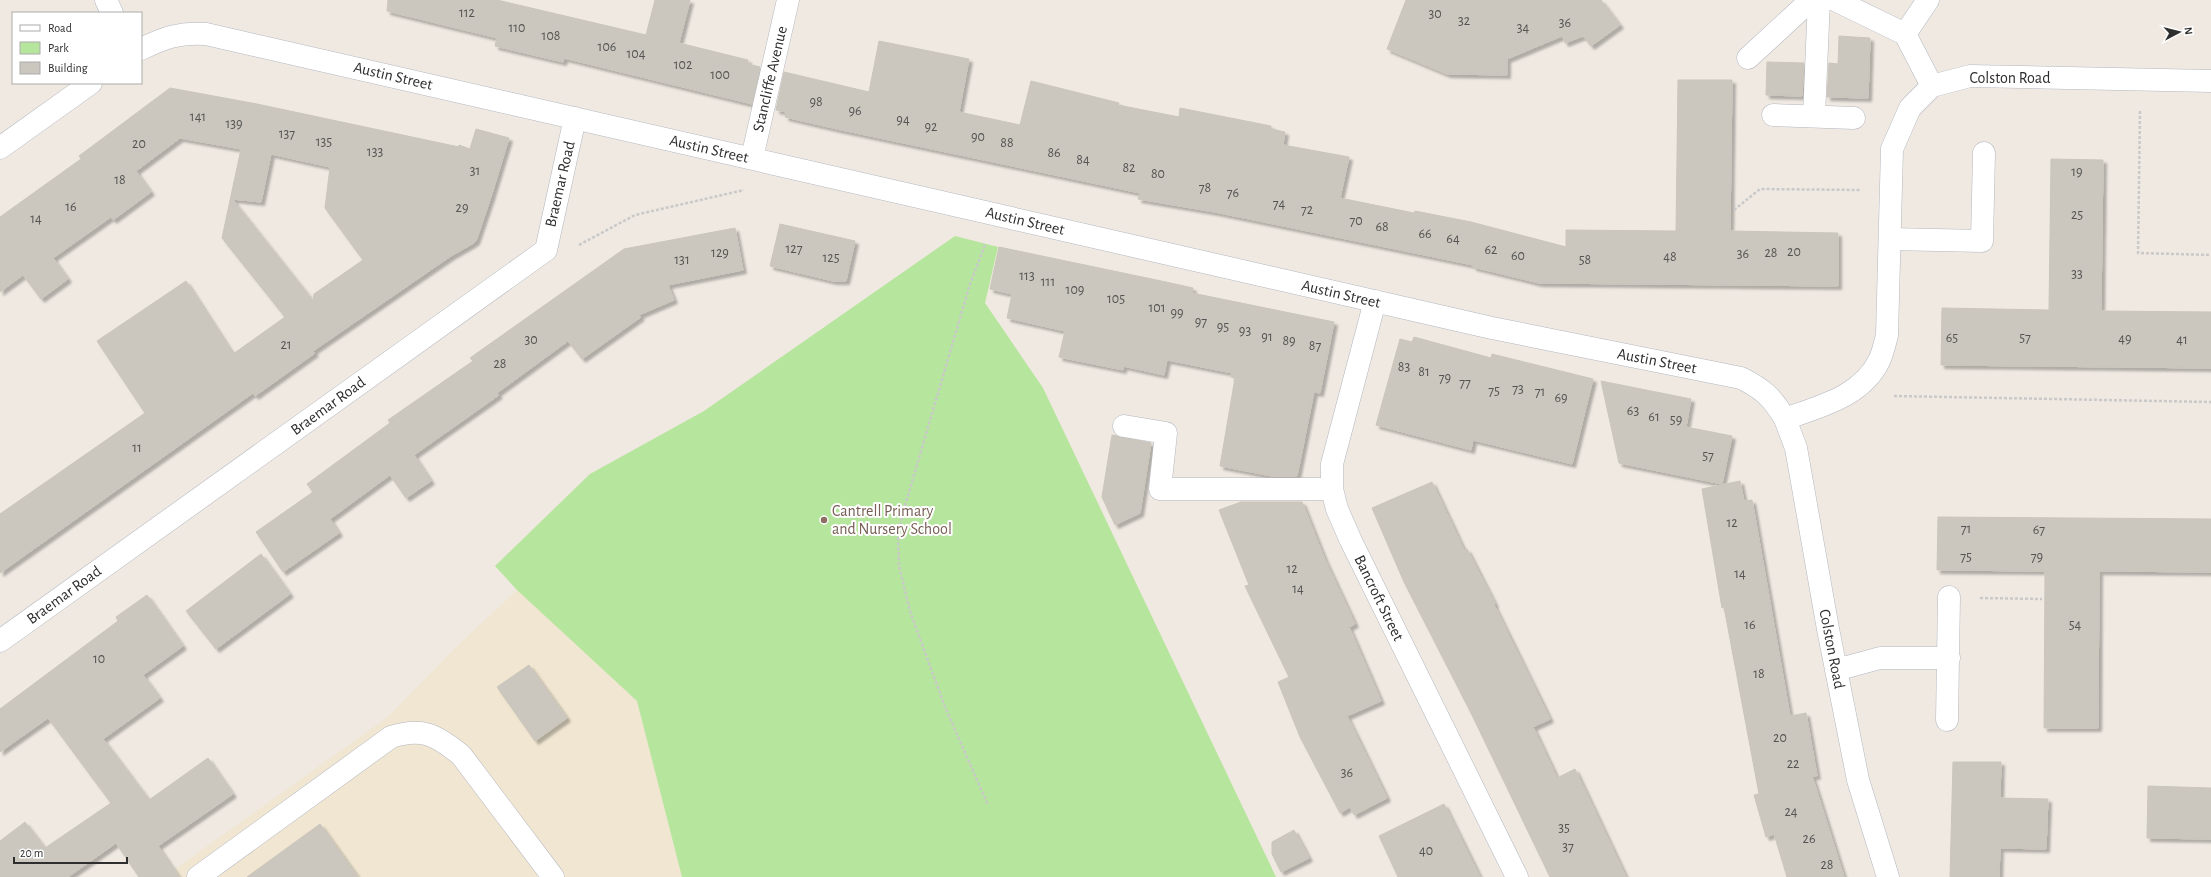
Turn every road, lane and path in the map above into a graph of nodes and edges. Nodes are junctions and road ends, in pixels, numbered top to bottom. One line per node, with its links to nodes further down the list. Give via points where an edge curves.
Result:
1 (106, 0): 7 (street)
2 (788, 0): 21 (street, Stancliffe Avenue)
3 (1811, 0): 10 (street)
4 (1819, 0): 16 (street)
5 (1835, 0): 8 (street)
6 (1928, 0): 8 (street)
7 (112, 12)
8 (1905, 34): 13 (street)
9 (142, 49): 17 (street, Austin Street, via 164,38 186,32 206,34)
10 (1748, 58)
11 (2211, 81): 13 (street, Colston Road, via 1970,76)
12 (90, 84): 19 (street)
13 (1932, 86): 22 (street, via 1910,108 1892,149)
14 (2140, 110): 27 (path, via 2138,254)
15 (1773, 115): 16 (street)
16 (1814, 116): 18 (street)
17 (575, 118): 21 (street, Austin Street); 26 (street, Braemar Road)
18 (1854, 118)
19 (0, 148)
20 (1984, 153): 25 (street, via 1982,241)
21 (752, 158): 24 (street, Austin Street); 26 (path, via 745,190 635,215 576,247)
22 (1891, 190): 23 (path, via 1760,189); 25 (street)
23 (1734, 210)
24 (996, 214): 28 (street, Austin Street); 40 (path, via 970,284 902,516 898,538 899,566 910,611 945,707)
25 (1890, 238): 31 (street, via 1887,335 1879,362 1861,386 1835,401)
26 (546, 250): 36 (street, Braemar Road)
27 (2211, 255)
28 (1375, 301): 31 (street, Austin Street, via 1492,328 1741,378 1763,389); 33 (street, Bancroft Street, via 1332,464)
29 (1893, 396): 30 (path)
30 (2211, 402)
31 (1785, 419): 38 (street, Colston Road, via 1796,448)
32 (1124, 426): 33 (street, via 1166,433 1160,489)
33 (1332, 489): 43 (street, Bancroft Street, via 1337,510 1351,541)
34 (1949, 597): 35 (path); 37 (street)
35 (2042, 599)
36 (0, 641)
37 (1948, 658): 38 (street, via 1880,658); 39 (street)
38 (1836, 670): 44 (street, Colston Road, via 1858,780)
39 (1947, 720)
40 (988, 805)
41 (198, 877): 42 (street, via 391,737 408,732 431,735 444,741 461,755)
42 (553, 877)
43 (1517, 877)
44 (1888, 877)

